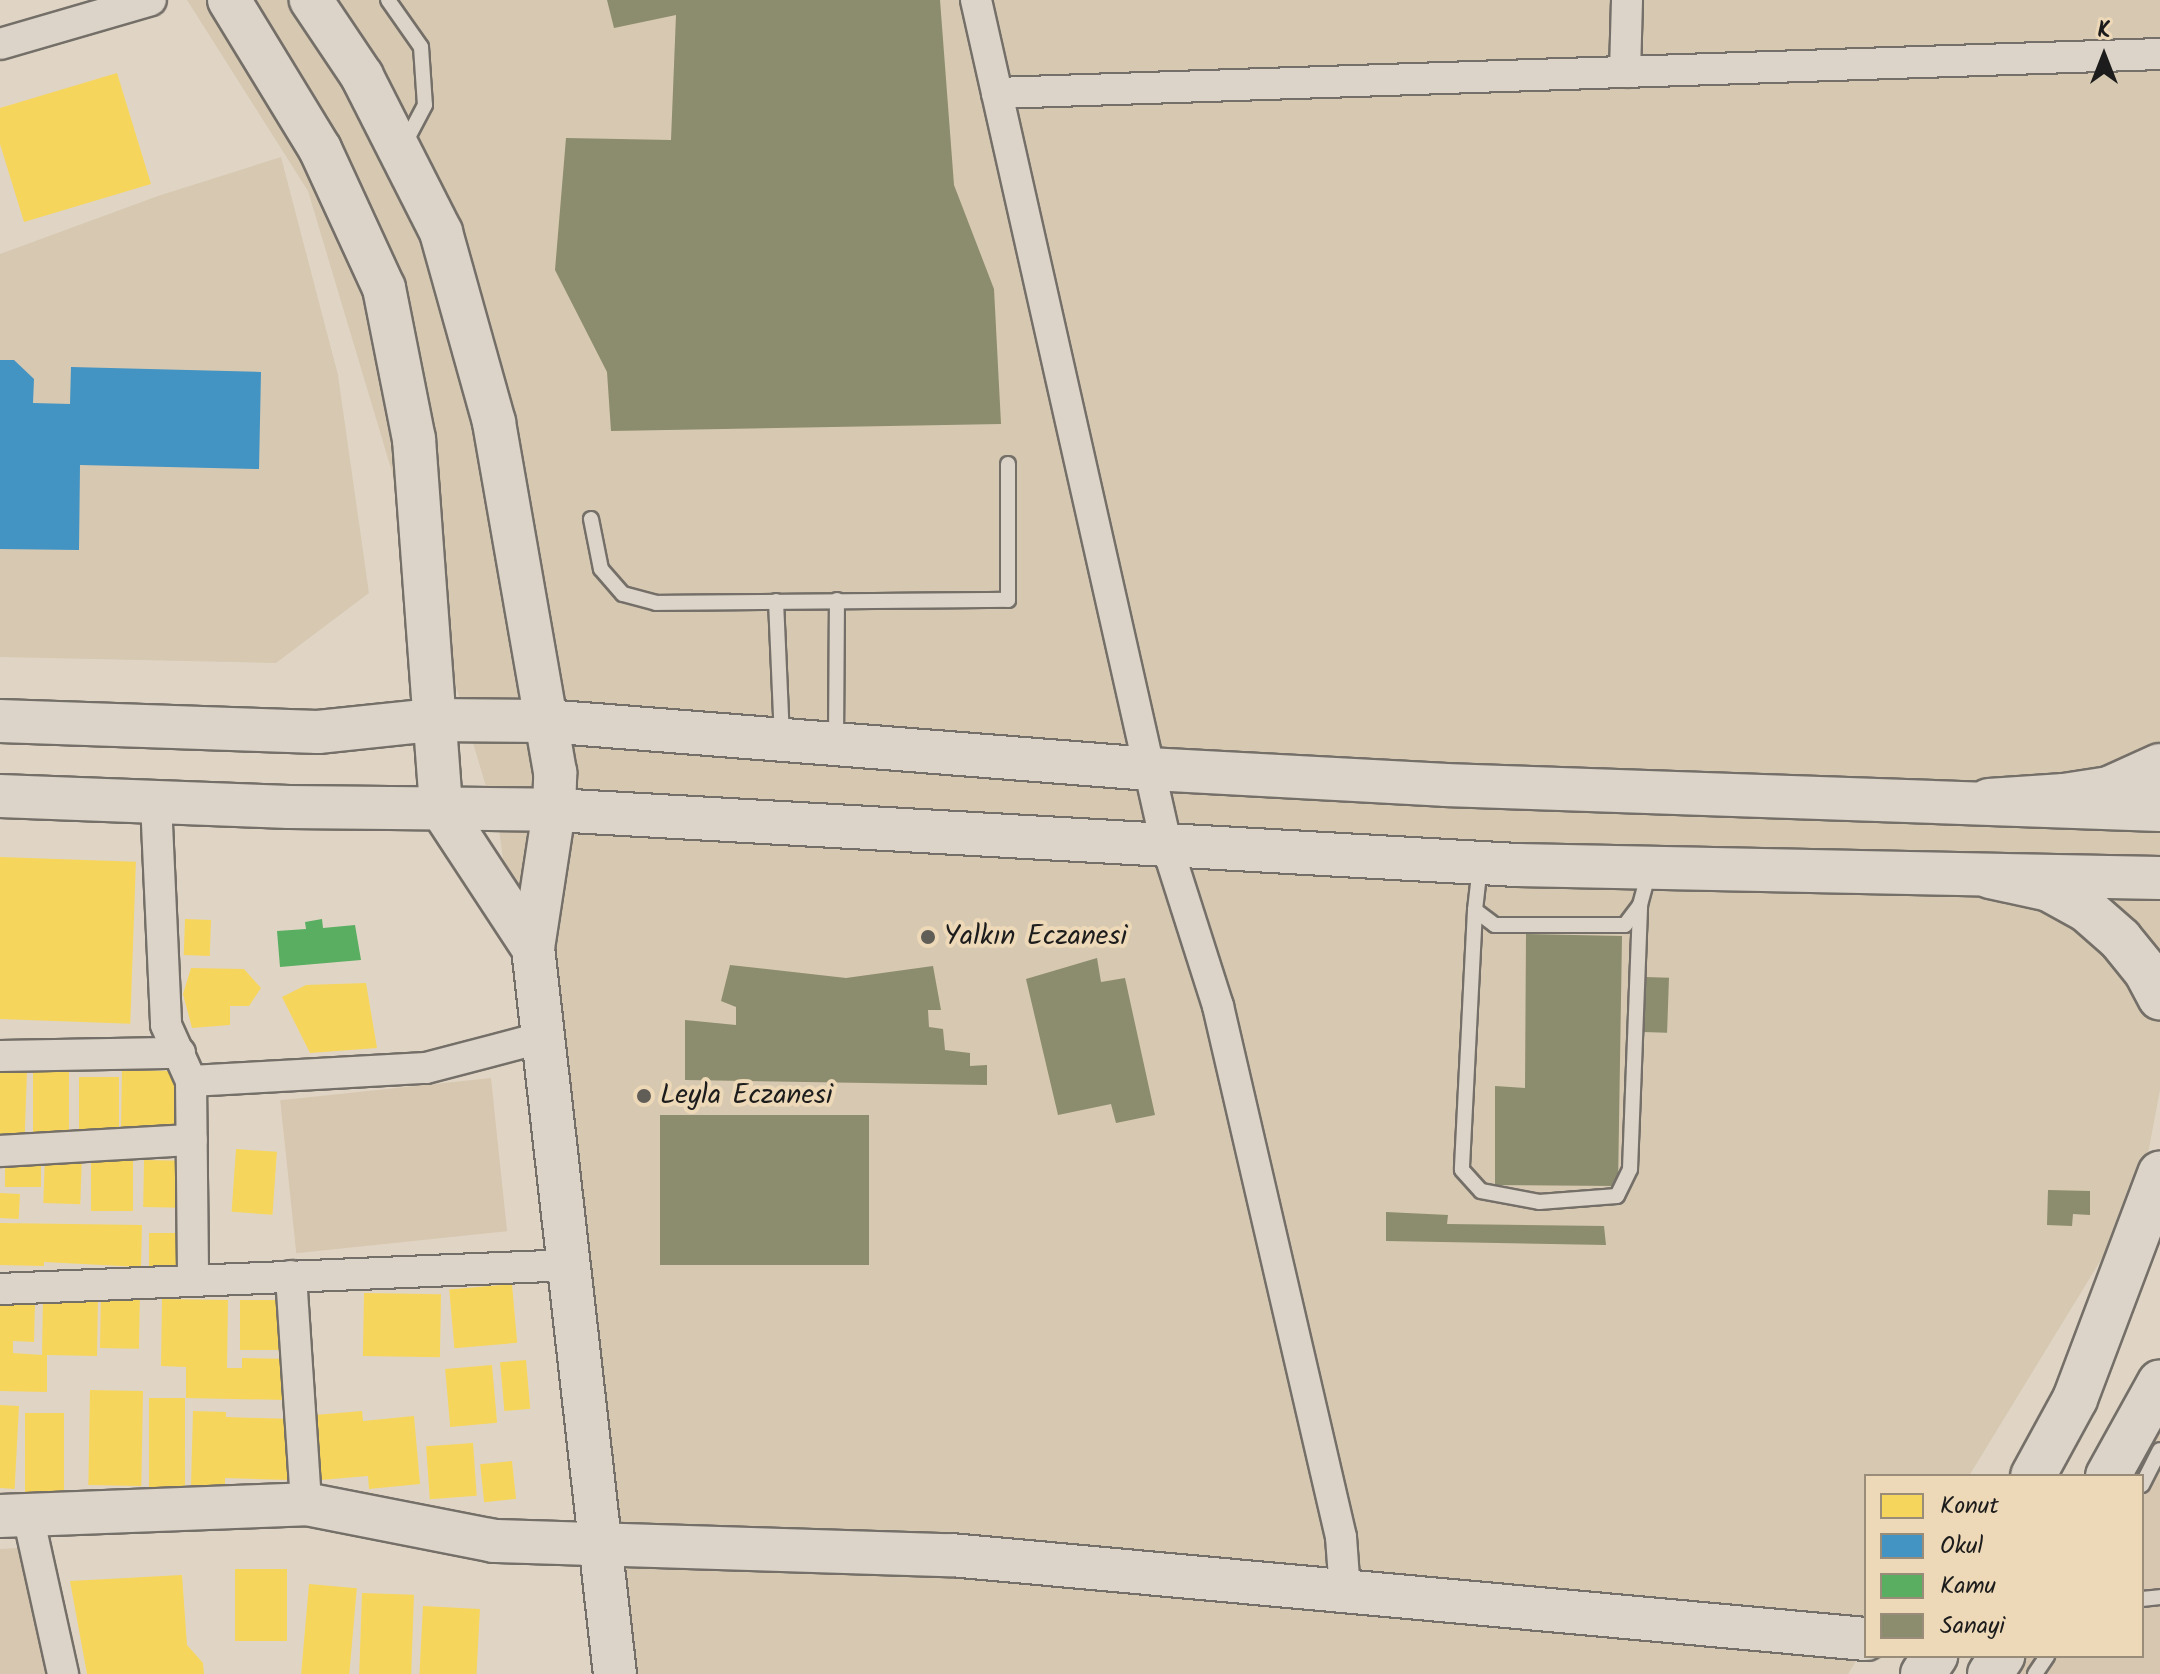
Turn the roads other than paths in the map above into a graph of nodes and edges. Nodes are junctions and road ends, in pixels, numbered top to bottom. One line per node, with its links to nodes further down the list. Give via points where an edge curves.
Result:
1 (151, 0): 7 (street)
2 (229, 0): 16 (street, via 320,149 384,288 414,439)
3 (311, 0): 11 (street, via 362,76)
4 (388, 0): 11 (lane, via 421,47 425,105)
5 (976, 0): 10 (street)
6 (1627, 0): 9 (street)
7 (0, 44)
8 (2160, 54): 9 (street)
9 (1625, 72): 10 (street)
10 (997, 93): 22 (street)
11 (400, 152): 18 (street, via 441,232 494,422)
12 (1008, 464): 14 (lane, via 1008,600)
13 (591, 519): 15 (lane, via 601,569 623,594 656,603)
14 (837, 600): 15 (lane); 20 (lane)
15 (776, 601): 19 (lane)
16 (433, 720): 17 (street, via 318,732); 18 (street); 26 (street)
17 (0, 721)
18 (545, 721): 19 (street); 27 (street, via 555,772)
19 (782, 740): 20 (street)
20 (836, 745): 22 (street)
21 (2160, 766): 24 (main road, via 2109,789)
22 (1150, 769): 24 (street, via 1445,785); 29 (street)
23 (0, 796): 25 (street)
24 (1989, 801): 28 (street)
25 (156, 802): 26 (street); 38 (street, via 166,1025)
26 (441, 808): 27 (street); 35 (street)
27 (554, 810): 29 (street); 35 (street)
28 (2160, 810)
29 (1166, 843): 30 (street); 56 (street, via 1218,1006 1341,1537)
30 (1480, 862): 33 (street); 34 (lane)
31 (1990, 876): 32 (street); 33 (street); 36 (main road, via 2049,889 2087,910 2120,939)
32 (2160, 878)
33 (1645, 886): 34 (lane, via 1625,925 1495,925); 34 (lane, via 1630,1169 1617,1196 1539,1202 1481,1191 1462,1170)
34 (1475, 910)
35 (533, 948): 37 (street)
36 (2160, 997)
37 (544, 1037): 40 (street, via 426,1068); 44 (street)
38 (180, 1053): 39 (street); 40 (street)
39 (0, 1056)
40 (191, 1081): 41 (street)
41 (192, 1140): 42 (street); 46 (street)
42 (0, 1151)
43 (2160, 1174): 50 (main road, via 2075,1399)
44 (572, 1265): 45 (street); 55 (street)
45 (291, 1276): 46 (street); 53 (street)
46 (193, 1281): 47 (street)
47 (0, 1289)
48 (2160, 1382): 51 (main road)
49 (2160, 1450): 52 (lane)
50 (2034, 1474)
51 (2109, 1474)
52 (2144, 1481)
53 (306, 1504): 54 (street); 55 (street, via 494,1541)
54 (14, 1516): 58 (street)
55 (603, 1546): 56 (street, via 951,1555); 59 (street)
56 (1345, 1592): 57 (street)
57 (1864, 1639)
58 (63, 1674)
59 (615, 1674)

